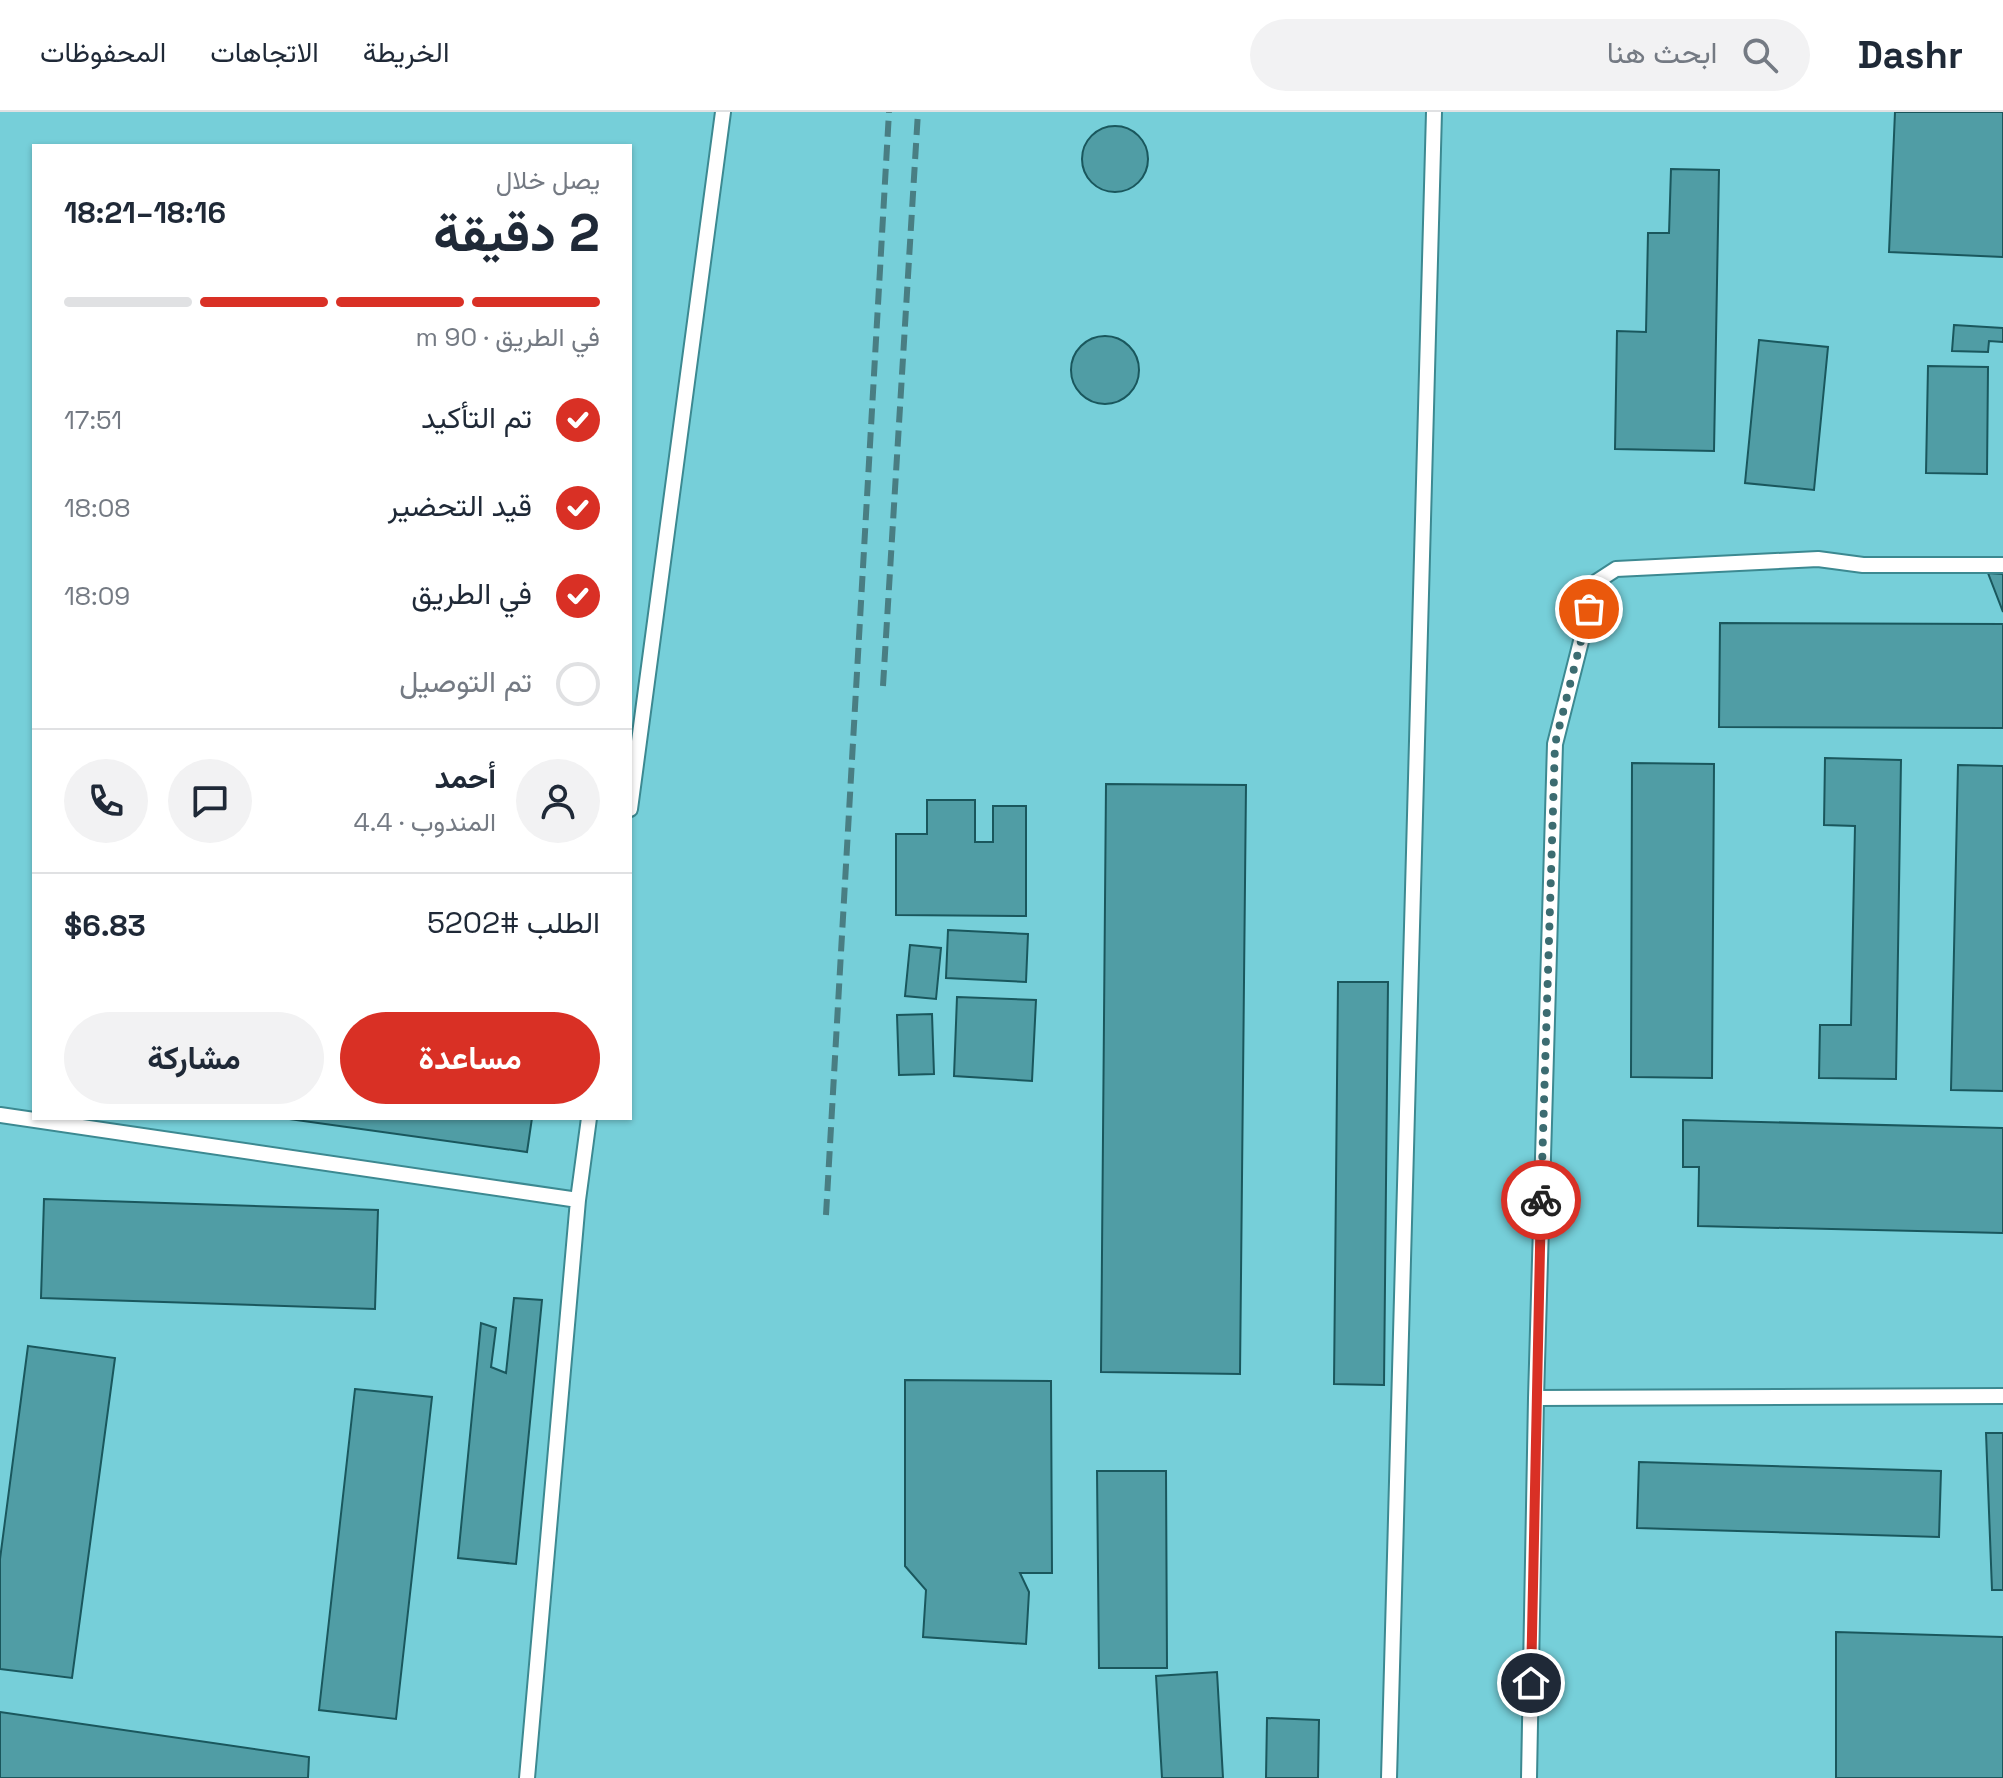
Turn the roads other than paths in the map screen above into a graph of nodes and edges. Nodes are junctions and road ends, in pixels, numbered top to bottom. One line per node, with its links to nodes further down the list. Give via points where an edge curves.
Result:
1 (723, 112): 4 (lane)
2 (1434, 112): 13 (lane)
3 (2003, 565): 11 (lane, via 1863,565 1818,559 1616,569 1596,582 1555,744)
4 (632, 794)
5 (0, 1115): 6 (lane)
6 (32, 1120)
7 (34, 1120): 9 (lane)
8 (589, 1120): 9 (lane)
9 (578, 1200): 12 (lane)
10 (2003, 1396): 11 (lane)
11 (1536, 1398): 14 (lane)
12 (527, 1778)
13 (1389, 1778)
14 (1529, 1778)

